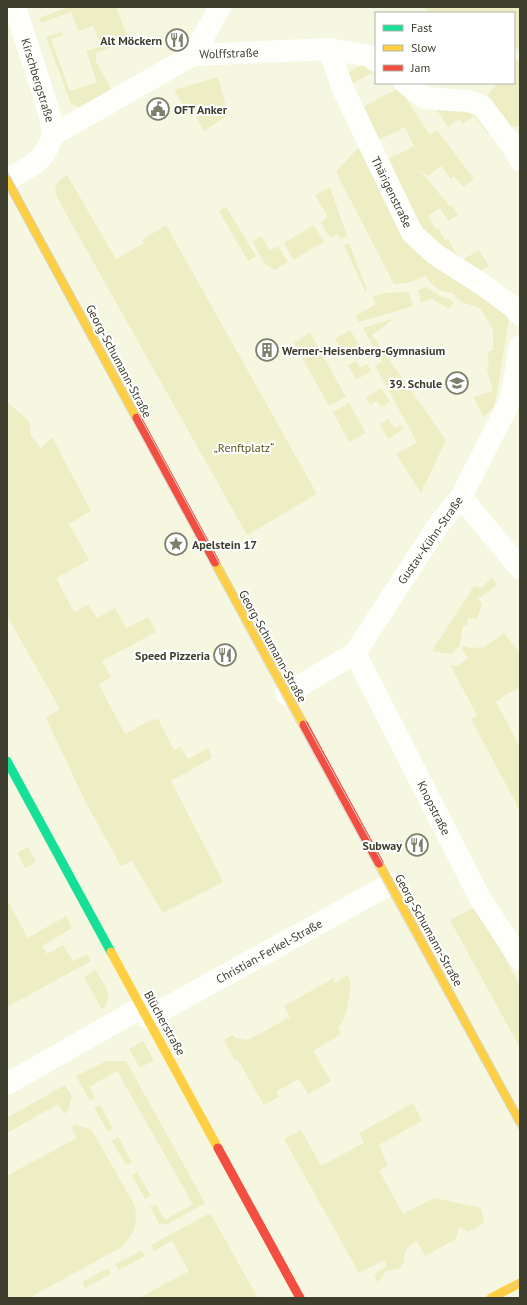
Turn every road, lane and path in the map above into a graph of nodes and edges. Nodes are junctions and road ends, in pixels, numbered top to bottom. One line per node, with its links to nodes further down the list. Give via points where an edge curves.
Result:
1 (15, 7): 7 (street, Kirschbergstraße, via 51,120)
2 (220, 7): 4 (street)
3 (329, 49): 4 (street, Wolffstraße); 5 (street, Wolffstraße, via 370,56); 10 (street, Thärigenstraße, via 343,89 412,233 434,254 512,306)
4 (193, 55): 7 (street, Wolffstraße)
5 (375, 60)
6 (406, 84): 8 (street, via 425,98 468,101 482,106)
7 (53, 135): 9 (street, Kirschbergstraße, via 42,157)
8 (520, 160)
9 (7, 180): 15 (main road, Georg-Schumann-Straße)
10 (520, 315)
11 (520, 347): 12 (street, Gustav-Kühn-Straße, via 511,399)
12 (461, 497): 13 (street); 14 (street, Gustav-Kühn-Straße, via 438,524)
13 (520, 568)
14 (355, 653): 15 (street, Gustav-Kühn-Straße); 18 (street, Knopstraße, via 474,887)
15 (286, 694): 17 (main road, Georg-Schumann-Straße)
16 (7, 761): 19 (main road, Blücherstraße)
17 (390, 884): 19 (street, Christian-Ferkel-Straße); 21 (main road, Georg-Schumann-Straße)
18 (520, 959)
19 (145, 1012): 20 (street, Christian-Ferkel-Straße); 23 (main road, Blücherstraße)
20 (7, 1084)
21 (520, 1122)
22 (520, 1283): 24 (main road)
23 (300, 1298)
24 (491, 1298)

